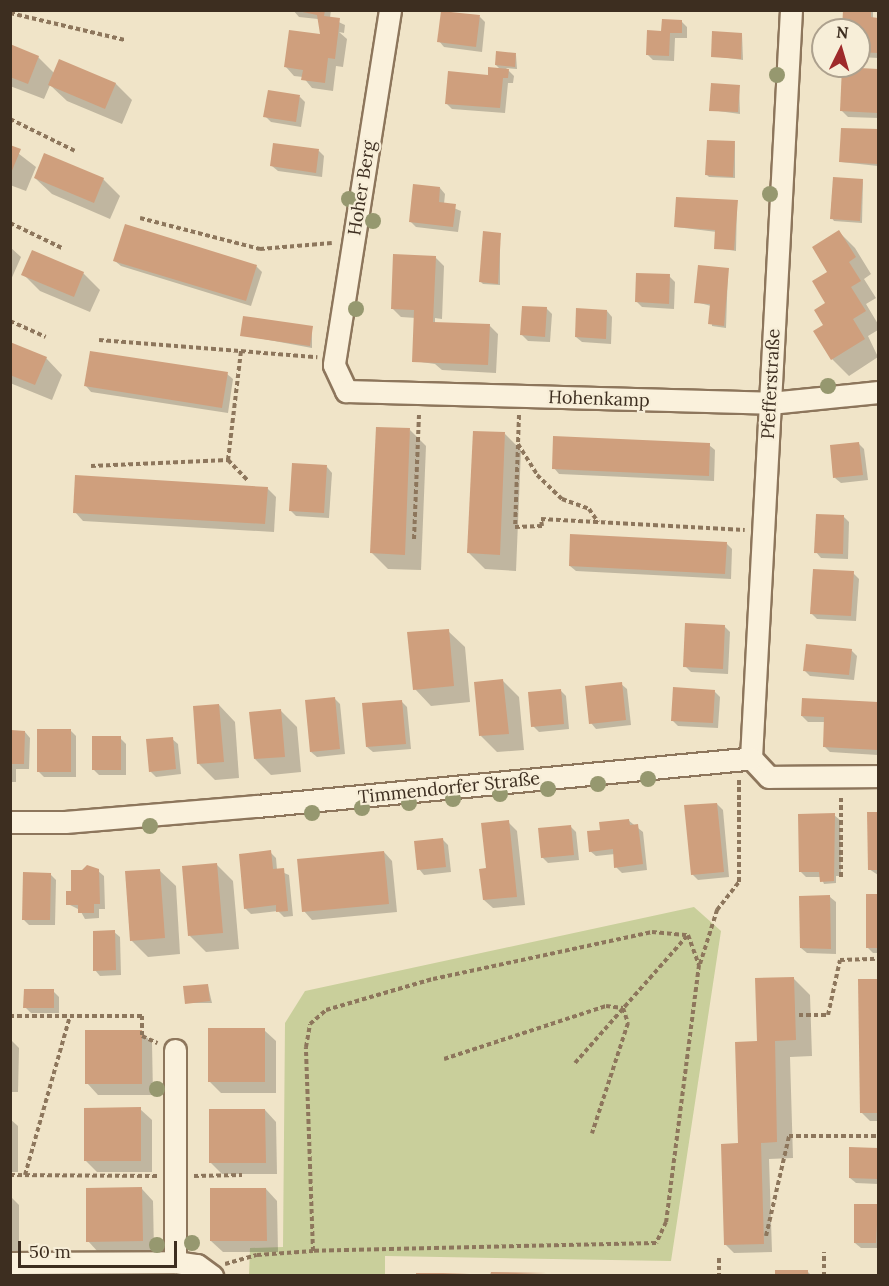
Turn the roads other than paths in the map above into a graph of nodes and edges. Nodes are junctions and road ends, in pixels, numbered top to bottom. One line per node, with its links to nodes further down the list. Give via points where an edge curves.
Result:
1 (390, 10): 3 (street, Hoher Berg)
2 (791, 10): 5 (street, Pfefferstraße)
3 (334, 362): 5 (street, Hohenkamp, via 346,391)
4 (879, 392): 5 (street, Hohenkamp)
5 (770, 403): 6 (street, Pfefferstraße, via 764,531)
6 (745, 758): 7 (street, via 769,777); 8 (street, Timmendorfer Straße, via 257,806 64,822)
7 (879, 776)
8 (10, 822)
9 (175, 1050): 10 (street)
10 (175, 1262): 11 (street); 12 (street)
11 (10, 1263)
12 (208, 1272)

